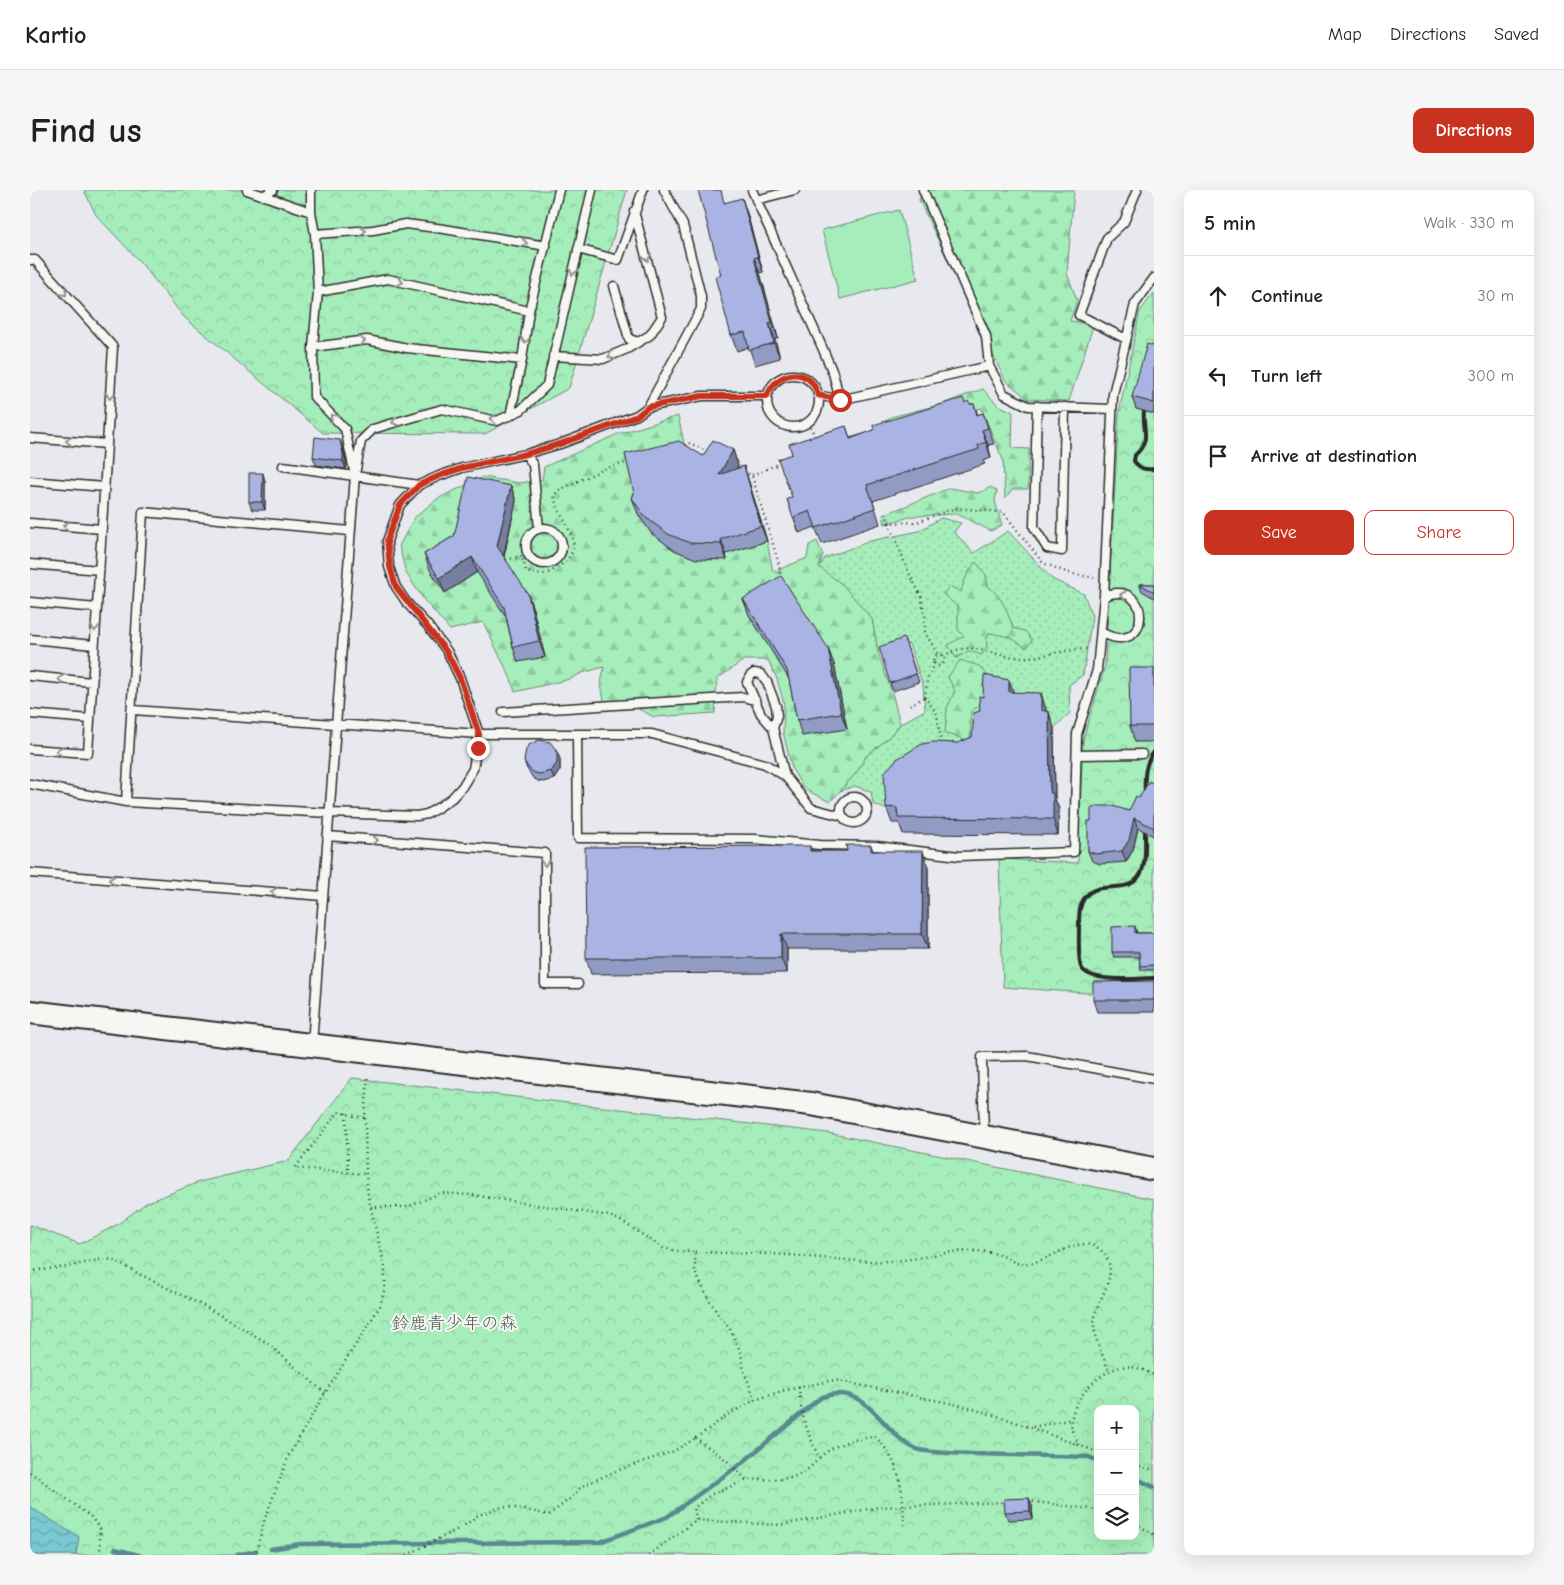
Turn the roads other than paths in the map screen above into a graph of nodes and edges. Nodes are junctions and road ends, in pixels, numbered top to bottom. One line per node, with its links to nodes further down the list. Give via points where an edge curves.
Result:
1 (247, 190): 12 (lane)
2 (273, 190): 12 (lane)
3 (311, 190): 15 (lane)
4 (559, 190): 17 (lane)
5 (592, 190): 18 (lane)
6 (643, 190): 14 (lane)
7 (664, 190): 34 (lane, via 683,225 701,296 701,309)
8 (752, 190): 13 (lane)
9 (795, 190): 13 (lane)
10 (923, 190): 29 (lane, via 986,336)
11 (1137, 190): 24 (lane, via 1124,222 1107,238 1079,315)
12 (263, 196): 15 (lane)
13 (756, 200): 32 (lane, via 822,346)
14 (634, 211): 18 (lane, via 618,260); 25 (lane, one-way to 25, via 662,317 650,335)
15 (311, 212): 16 (lane)
16 (315, 234): 17 (lane, one-way to 17, via 406,224); 22 (lane)
17 (546, 246): 23 (lane)
18 (578, 249): 27 (lane, one-way to 27)
19 (30, 260): 39 (lane, one-way to 39, via 35,260 113,347)
20 (1154, 278): 24 (lane, via 1135,304)
21 (614, 286): 25 (lane, via 628,339)
22 (318, 292): 23 (lane, one-way to 23, via 388,280); 26 (lane)
23 (529, 311): 28 (lane, one-way to 28)
24 (1126, 339): 36 (lane)
25 (639, 342): 27 (lane, one-way to 27, via 603,359)
26 (313, 347): 28 (lane, one-way to 28, via 367,340 408,348); 42 (lane, one-way to 26, via 344,429 314,397)
27 (553, 356): 37 (lane, via 547,385)
28 (522, 360): 37 (lane)
29 (989, 366): 32 (lane); 33 (lane, via 1004,394 1028,406)
30 (818, 395): 31 (lane, via 808,380 792,374 776,381); 31 (lane, via 818,409 814,417 792,427 770,414); 32 (lane)
31 (767, 396): 34 (lane, via 702,396)
32 (840, 400)
33 (1037, 406): 35 (lane); 35 (lane, via 1034,527 1046,548 1062,551)
34 (648, 407): 40 (lane, via 637,416)
35 (1065, 407): 36 (lane)
36 (1112, 409): 52 (lane)
37 (510, 416): 42 (lane, one-way to 42, via 496,421 442,409 373,429 361,441)
38 (30, 438): 39 (lane, one-way to 38)
39 (107, 444): 45 (lane)
40 (526, 454): 44 (lane, via 462,468); 48 (lane, via 533,465)
41 (283, 466): 42 (lane)
42 (355, 475): 44 (lane); 49 (lane)
43 (30, 481): 45 (lane)
44 (419, 485): 67 (lane, via 400,505 392,524 387,540 390,567 396,587 446,651 460,678)
45 (104, 487): 47 (lane)
46 (30, 523): 47 (lane, one-way to 46)
47 (102, 529): 51 (lane)
48 (538, 529): 48 (lane, via 529,536 526,548 531,559 548,563 558,557 561,541 550,529)
49 (350, 532): 61 (lane, via 142,512); 65 (lane)
50 (30, 564): 51 (lane)
51 (99, 570): 54 (lane)
52 (1104, 596): 55 (lane); 55 (lane, one-way to 52, via 1118,639 1126,638 1133,635 1142,622 1137,600 1116,592)
53 (30, 602): 54 (lane)
54 (96, 608): 57 (lane, one-way to 57)
55 (1101, 632): 71 (lane, via 1097,670 1077,734)
56 (30, 639): 57 (lane)
57 (94, 645): 59 (lane)
58 (30, 676): 59 (lane, one-way to 58)
59 (92, 682): 64 (lane)
60 (755, 700): 62 (lane, via 743,697); 66 (lane, via 761,714); 66 (lane, via 748,682 754,673 761,674 768,682 777,716)
61 (132, 710): 65 (lane); 74 (lane)
62 (503, 712)
63 (30, 714): 64 (lane)
64 (90, 719): 69 (lane, one-way to 69, via 88,753)
65 (337, 723): 67 (lane); 75 (lane)
66 (773, 728): 72 (lane)
67 (479, 734): 68 (lane); 75 (lane, via 473,769 462,787 452,798 427,814)
68 (577, 734): 71 (lane, via 578,838 755,840 876,846 959,856 1074,852); 72 (lane, via 652,734 765,764)
69 (30, 749)
70 (1142, 754): 71 (lane)
71 (1077, 755)
72 (785, 776): 76 (lane, via 811,808)
73 (30, 784): 74 (lane)
74 (126, 802): 75 (lane)
75 (329, 813): 77 (lane)
76 (842, 816)
77 (327, 836): 79 (lane); 80 (lane, one-way to 80, via 544,853 545,984)
78 (30, 873): 79 (lane, one-way to 78)
79 (323, 896): 82 (lane)
80 (578, 984)
81 (30, 1012): 82 (street)
82 (312, 1046): 84 (street, via 811,1104)
83 (1154, 1079): 84 (lane, via 1027,1056 982,1057)
84 (984, 1136): 85 (street)
85 (1154, 1169)

